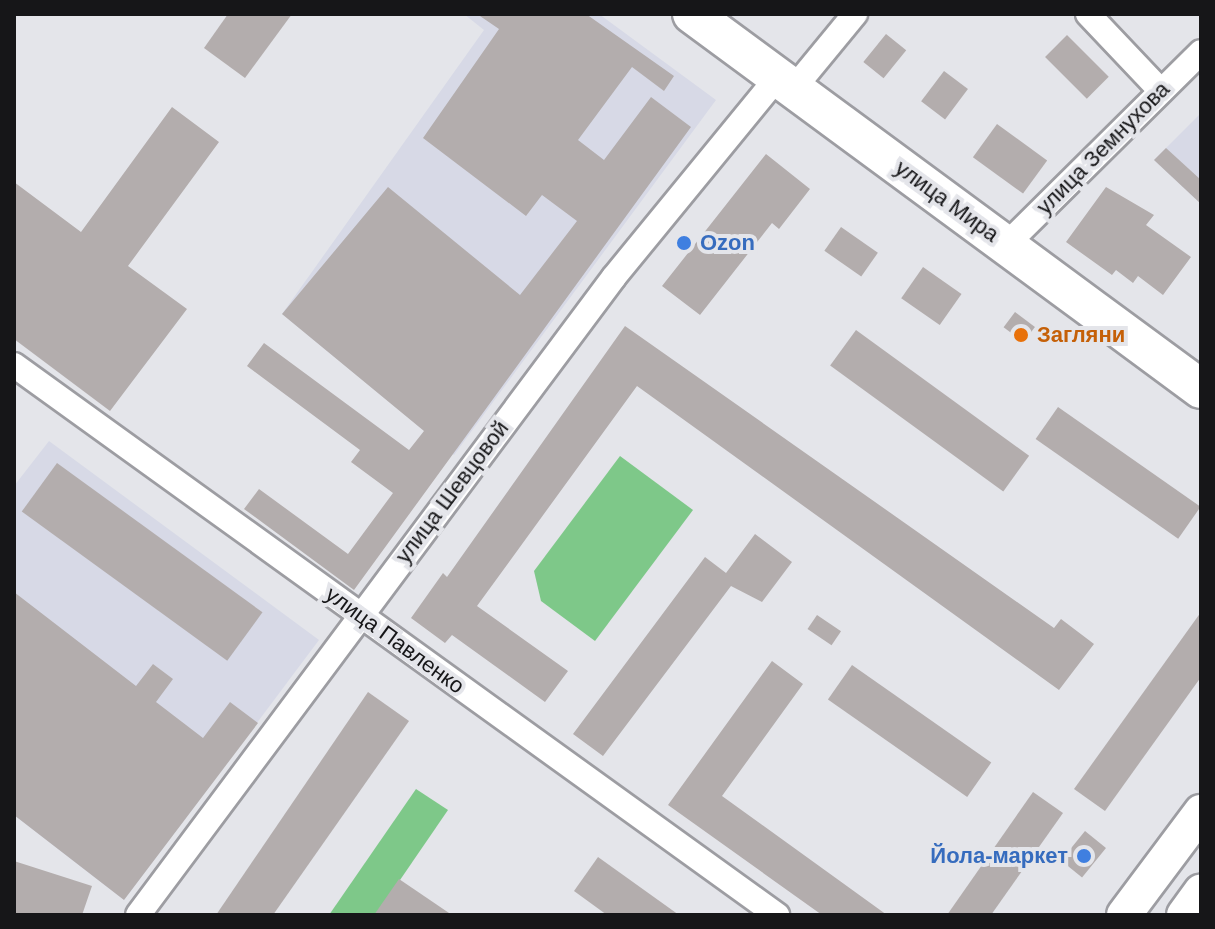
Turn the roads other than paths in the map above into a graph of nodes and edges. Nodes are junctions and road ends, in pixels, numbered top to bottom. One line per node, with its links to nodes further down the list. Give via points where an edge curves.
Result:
1 (692, 14): 5 (main road, улица Мира)
2 (855, 14): 5 (street, улица Шевцовой)
3 (1088, 14): 6 (street)
4 (1201, 52): 6 (street, улица Земнухова)
5 (786, 83): 7 (main road, улица Мира); 10 (street, улица Шевцовой, via 614,277)
6 (1161, 91): 7 (street, улица Земнухова)
7 (1006, 245): 9 (main road, улица Мира)
8 (14, 365): 10 (street, улица Павленко)
9 (1201, 389)
10 (359, 614): 13 (street, улица Шевцовой); 14 (street, улица Павленко)
11 (1201, 812): 15 (main road)
12 (1201, 892): 16 (main road)
13 (138, 915)
14 (777, 915)
15 (1124, 915)
16 (1184, 915)

